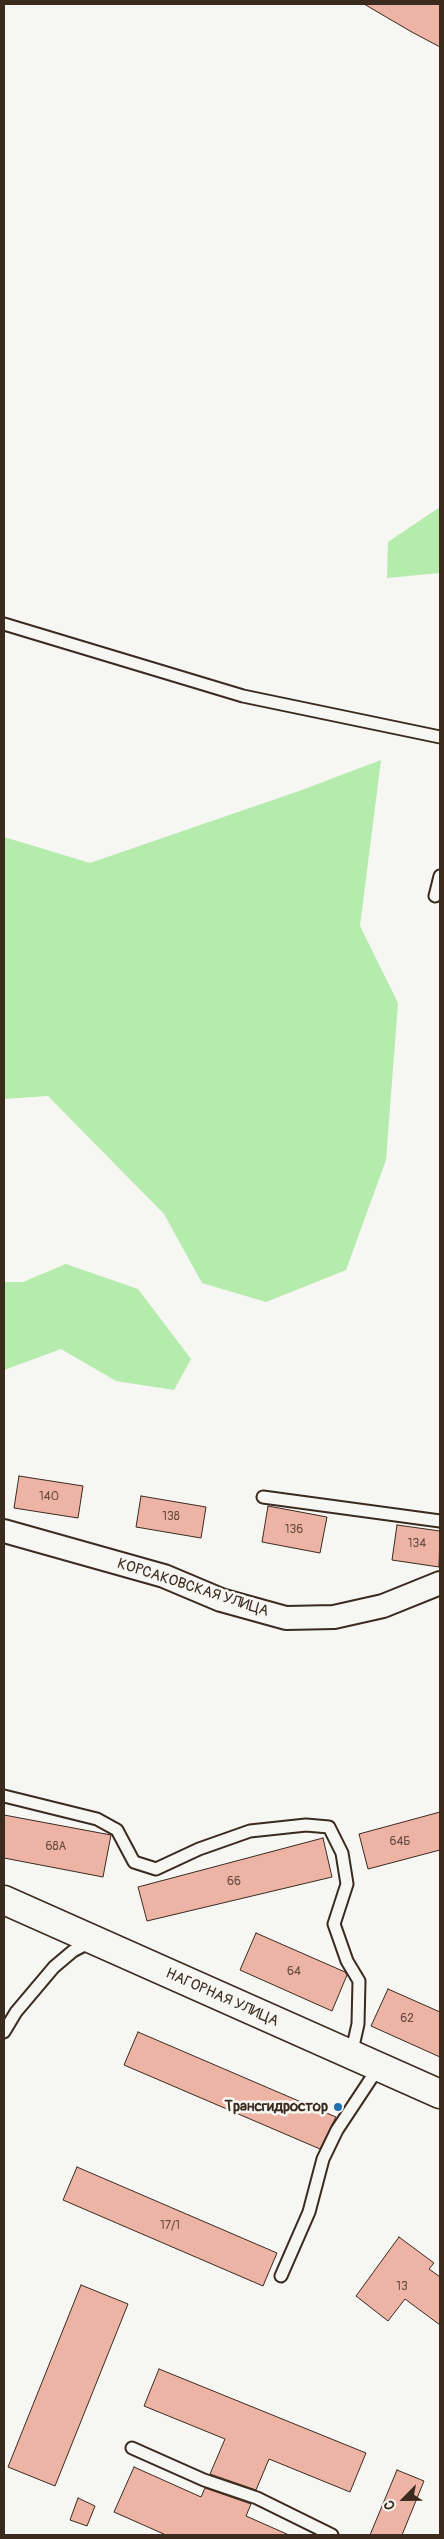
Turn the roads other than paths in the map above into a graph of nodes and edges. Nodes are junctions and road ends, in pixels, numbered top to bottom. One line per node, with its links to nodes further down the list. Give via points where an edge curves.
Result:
1 (4, 624): 2 (lane, via 243,696)
2 (440, 737)
3 (440, 876): 4 (lane)
4 (435, 896)
5 (262, 1497): 6 (lane)
6 (440, 1521)
7 (4, 1531): 8 (street, КОРСАКОВСКАЯ УЛИЦА, via 164,1576 221,1600 286,1618 334,1617 384,1606)
8 (440, 1583)
9 (4, 1796): 13 (lane, via 97,1819 117,1830 134,1862 156,1868 250,1831 306,1825 329,1827 342,1853 347,1884 334,1924 347,1961 359,1981 358,2024)
10 (4, 1900): 11 (street, НАГОРНАЯ УЛИЦА)
11 (93, 1940): 12 (lane, via 54,1966 16,2012); 13 (street, НАГОРНАЯ УЛИЦА)
12 (4, 2032)
13 (351, 2056): 14 (street, НАГОРНАЯ УЛИЦА)
14 (378, 2068): 15 (street, НАГОРНАЯ УЛИЦА); 16 (lane, via 337,2130 323,2159 309,2212)
15 (440, 2094)
16 (281, 2276)
17 (132, 2448): 18 (lane, via 204,2480 256,2498)
18 (332, 2535)

